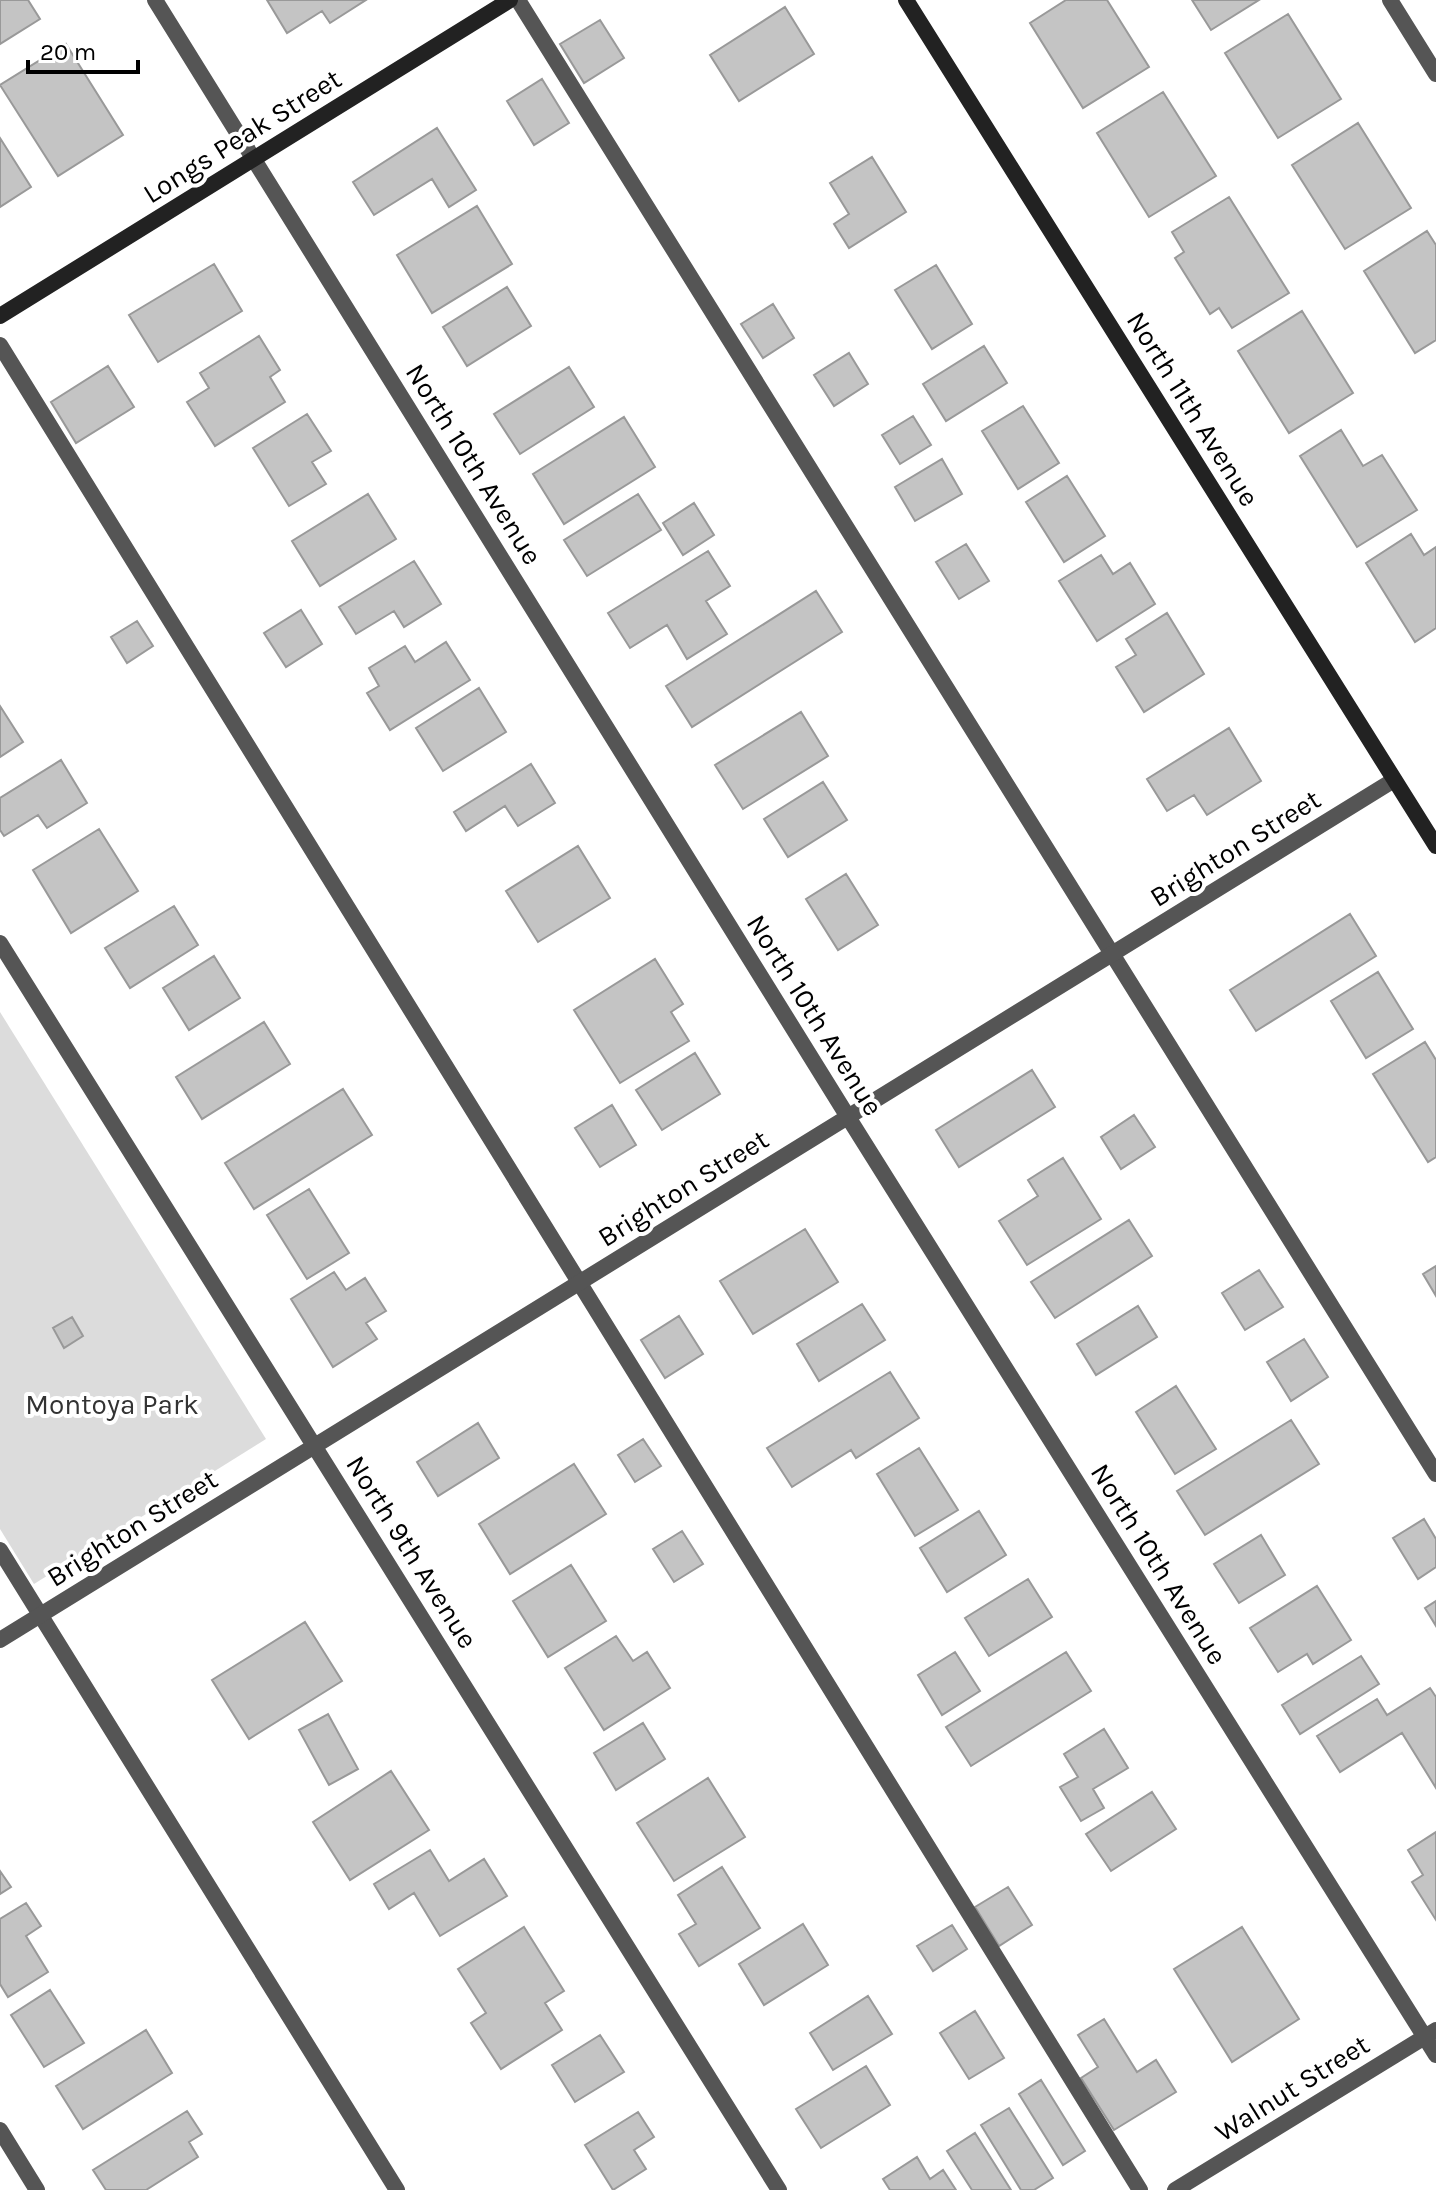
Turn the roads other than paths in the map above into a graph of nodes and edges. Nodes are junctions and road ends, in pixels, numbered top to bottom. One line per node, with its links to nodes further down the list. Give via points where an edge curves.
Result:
1 (155, 0): 7 (street, North 10th Avenue)
2 (510, 0): 7 (street, Longs Peak Street)
3 (518, 0): 13 (street)
4 (906, 0): 10 (street, North 11th Avenue)
5 (1390, 0): 6 (street)
6 (1436, 74)
7 (255, 159): 8 (street, Longs Peak Street); 14 (street, North 10th Avenue)
8 (0, 316)
9 (0, 345): 15 (street)
10 (1394, 780): 11 (street, North 11th Avenue); 13 (street, Brighton Street)
11 (1436, 846)
12 (0, 943): 16 (street, North 9th Avenue)
13 (1111, 954): 14 (street, Brighton Street); 17 (street)
14 (848, 1117): 15 (street, Brighton Street); 21 (street, North 10th Avenue)
15 (579, 1282): 16 (street, Brighton Street); 27 (street)
16 (315, 1446): 19 (street, Brighton Street); 26 (street, North 9th Avenue)
17 (1436, 1474)
18 (0, 1550): 19 (street)
19 (41, 1615): 20 (street, Brighton Street); 25 (street)
20 (0, 1640)
21 (1430, 2033): 22 (street, North 10th Avenue); 28 (street, Walnut Street)
22 (1436, 2055)
23 (0, 2130): 24 (street)
24 (37, 2190)
25 (397, 2190)
26 (779, 2190)
27 (1140, 2190)
28 (1175, 2190)

